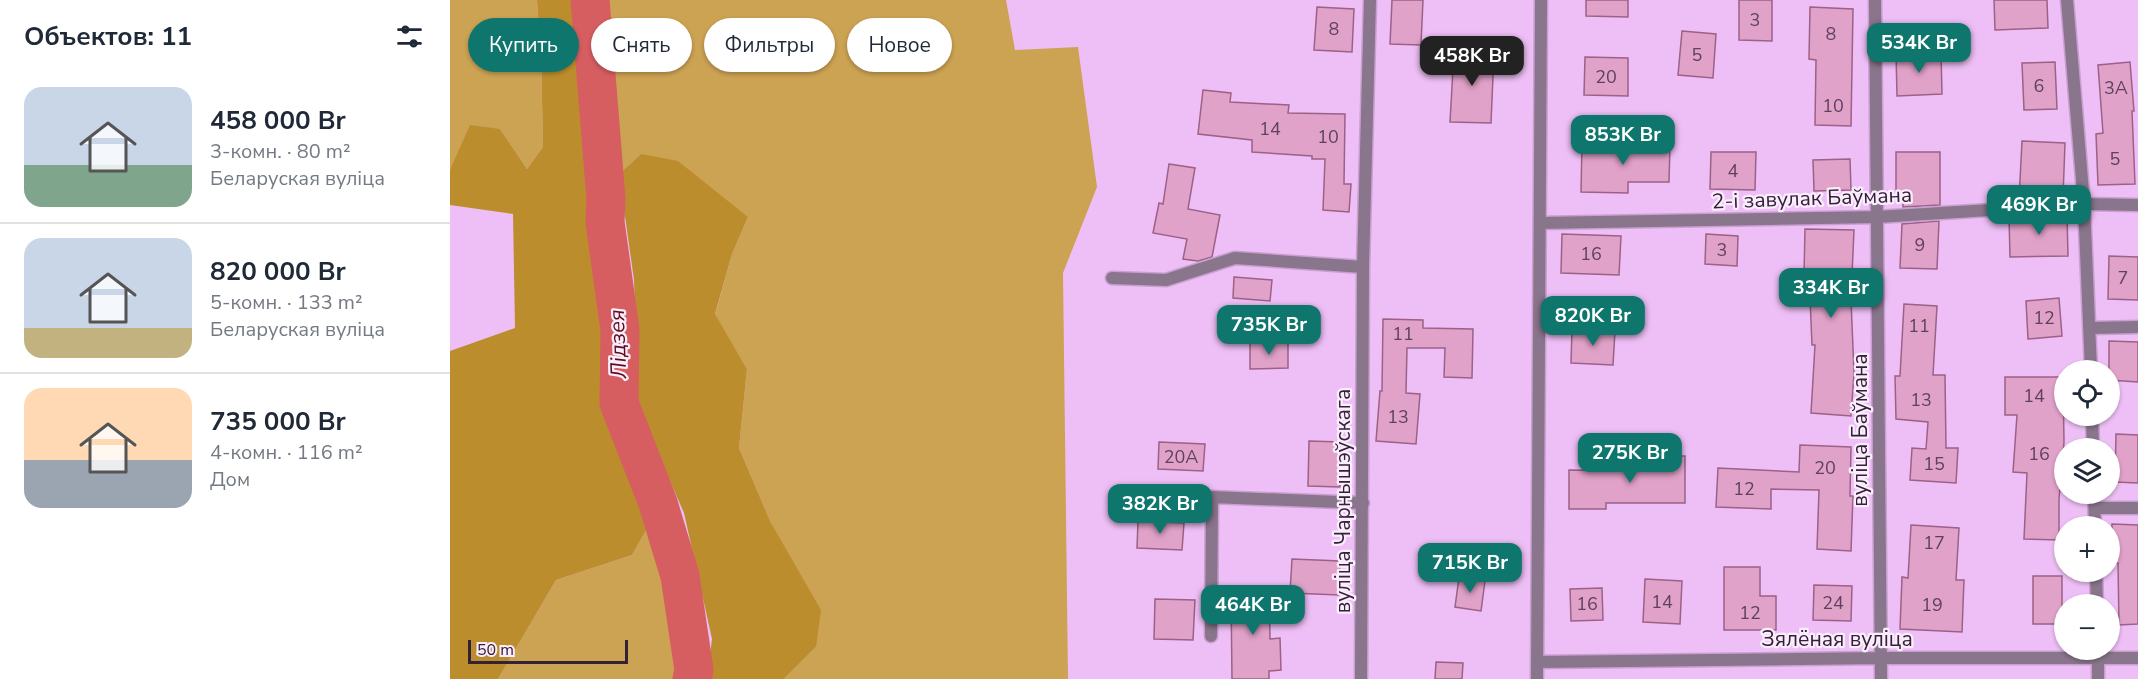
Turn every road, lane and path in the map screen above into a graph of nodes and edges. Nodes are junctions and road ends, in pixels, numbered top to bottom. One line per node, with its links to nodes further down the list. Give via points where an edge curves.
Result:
1 (1370, 0): 9 (street, вуліца Чарнышэўскага)
2 (1541, 0): 8 (street)
3 (1875, 0): 7 (street, вуліца Баўмана)
4 (2067, 0): 5 (street)
5 (2084, 204): 6 (street, 2-і завулак Баўмана); 7 (street, 2-і завулак Баўмана); 12 (street)
6 (2138, 206)
7 (1877, 217): 8 (street, 2-і завулак Баўмана); 22 (street, вуліца Баўмана)
8 (1540, 223): 25 (street)
9 (1363, 267): 10 (street, via 1235,258 1166,280); 14 (street, вуліца Чарнышэўскага)
10 (1112, 278)
11 (2138, 327): 12 (street)
12 (2090, 328): 13 (street)
13 (2091, 360)
14 (1363, 503): 19 (street, via 1212,497); 26 (street, вуліца Чарнышэўскага)
15 (2095, 504): 16 (street)
16 (2095, 508): 17 (street); 18 (street)
17 (2138, 508)
18 (2095, 516)
19 (1211, 636)
20 (2054, 655): 22 (street, Зялёная вуліца)
21 (2120, 656): 23 (street, Зялёная вуліца)
22 (1881, 658): 25 (street, Зялёная вуліца); 28 (street, вуліца Баўмана)
23 (2138, 658)
24 (2098, 660): 29 (street)
25 (1537, 662): 27 (street)
26 (1361, 679)
27 (1536, 679)
28 (1881, 679)
29 (2098, 679)

